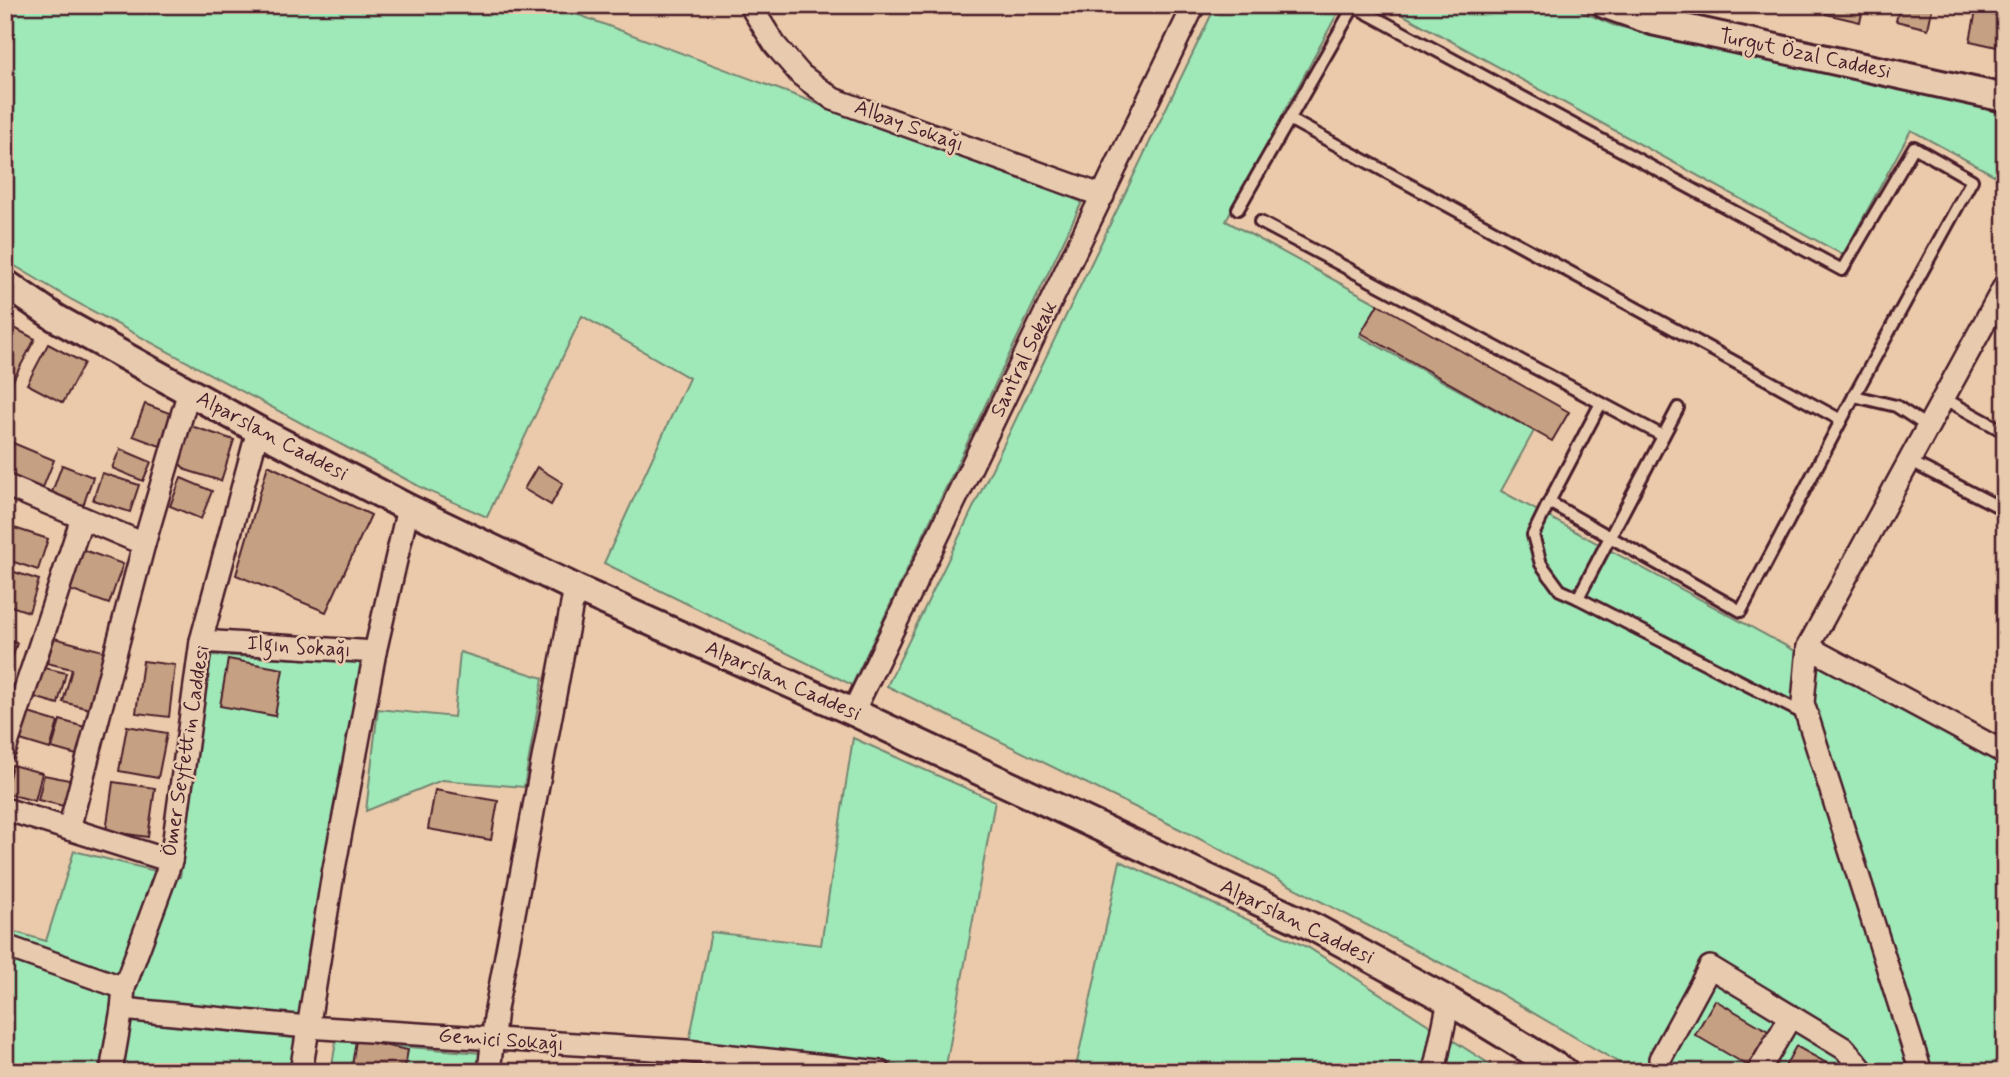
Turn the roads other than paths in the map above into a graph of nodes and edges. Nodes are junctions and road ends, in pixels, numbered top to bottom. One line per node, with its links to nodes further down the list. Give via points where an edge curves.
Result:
1 (750, 5): 6 (street, Albay Sokağı, via 801,75 833,99)
2 (1194, 5): 6 (street, Santral Sokak)
3 (1619, 8): 4 (street, Turgut Özal Caddesi, via 1653,21)
4 (2005, 98)
5 (1289, 119): 7 (lane); 12 (lane, via 1354,6 1842,270 1914,146 1972,180); 16 (lane)
6 (1103, 196): 34 (street, Santral Sokak)
7 (1238, 209)
8 (1260, 222): 14 (lane)
9 (5, 283): 11 (street, Alparslan Caddesi, via 56,318)
10 (2005, 285): 13 (street)
11 (189, 391): 18 (street, Alparslan Caddesi); 28 (street)
12 (1854, 396): 16 (lane); 17 (lane, via 1896,406)
13 (1944, 398): 17 (street); 19 (lane)
14 (1601, 403): 20 (lane); 23 (lane)
15 (1678, 408): 20 (lane)
16 (1841, 421): 27 (lane, via 1741,611)
17 (1928, 427): 21 (street)
18 (258, 430): 24 (street, Alparslan Caddesi); 31 (street, Ömer Seyfettin Caddesi)
19 (2005, 432)
20 (1663, 436): 27 (lane)
21 (1909, 461): 25 (lane); 32 (street)
22 (5, 485): 26 (street)
23 (1549, 502): 27 (lane); 30 (lane, via 1532,535 1541,564 1560,590)
24 (408, 508): 29 (street, Alparslan Caddesi); 33 (street, Ilgın Sokağı)
25 (2005, 510)
26 (82, 518): 28 (street); 36 (street)
27 (1610, 537): 30 (lane)
28 (144, 544): 39 (street)
29 (575, 588): 34 (street, Alparslan Caddesi); 46 (street)
30 (1578, 598): 35 (lane)
31 (201, 641): 33 (street, Ilgın Sokağı); 40 (street, Ömer Seyfettin Caddesi)
32 (1808, 647): 35 (street, via 1803,703); 37 (street)
33 (375, 652): 45 (street)
34 (853, 712): 43 (street, Alparslan Caddesi, via 1315,928)
35 (1807, 716): 57 (street)
36 (7, 737)
37 (2005, 753)
38 (5, 809): 39 (street)
39 (69, 829): 40 (street)
40 (171, 861): 42 (street, Ömer Seyfettin Caddesi)
41 (5, 946): 42 (street, Gemici Sokağı)
42 (123, 998): 45 (street, Gemici Sokağı); 50 (street, Ömer Seyfettin Caddesi)
43 (1449, 1000): 53 (street); 54 (street, Alparslan Caddesi)
44 (1791, 1016): 47 (street, via 1710,967); 55 (street); 56 (street, via 1845,1049)
45 (307, 1027): 46 (street, Gemici Sokağı); 51 (street)
46 (493, 1040): 48 (street, Gemici Sokağı); 52 (street)
47 (1660, 1059)
48 (684, 1061): 49 (street, Gemici Sokağı)
49 (872, 1071)
50 (111, 1072)
51 (301, 1072)
52 (489, 1072)
53 (1434, 1072)
54 (1565, 1072)
55 (1758, 1072)
56 (1864, 1072)
57 (1921, 1072)

